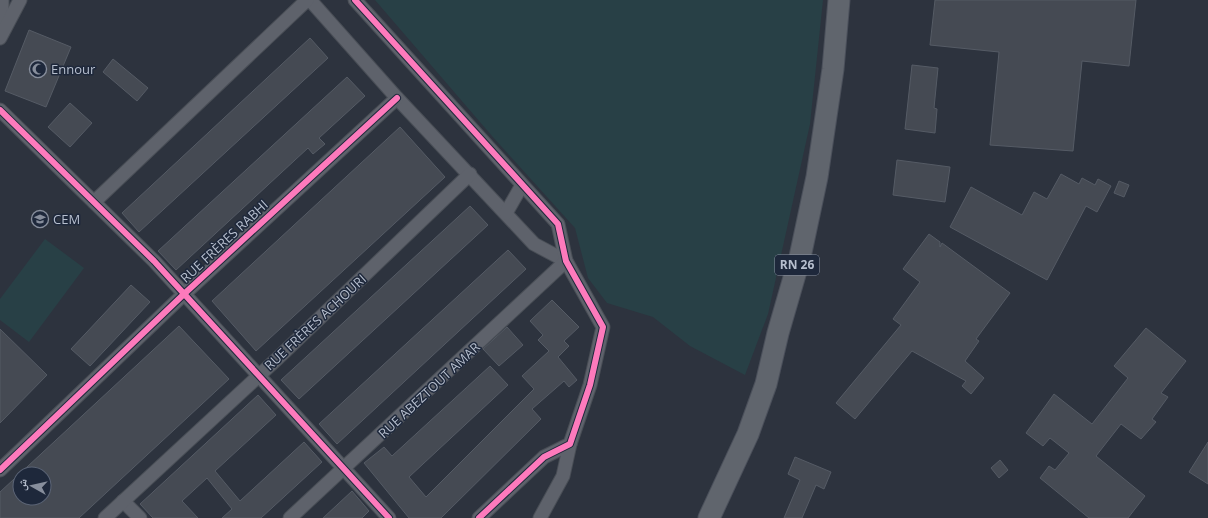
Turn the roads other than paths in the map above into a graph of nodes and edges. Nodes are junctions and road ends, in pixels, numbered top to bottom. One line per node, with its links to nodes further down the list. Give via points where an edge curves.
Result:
1 (2, 0): 6 (street)
2 (20, 0): 6 (street)
3 (309, 0): 7 (street); 11 (street)
4 (355, 0): 10 (street)
5 (839, 0): 26 (main road, RN 26, via 833,69 817,177 800,257 766,384 748,434)
6 (1, 36)
7 (397, 98): 9 (street); 14 (street, RUE FRÈRES RABHI)
8 (0, 110): 11 (street)
9 (470, 174): 12 (street); 15 (street, RUE FRÈRES ACHOURI)
10 (522, 185): 12 (street); 13 (street, via 558,224)
11 (94, 202): 14 (street)
12 (506, 213): 13 (street, via 534,244)
13 (566, 260): 16 (street, via 603,327 590,385); 17 (street, RUE ABEZTOUT AMAR)
14 (184, 294): 15 (street); 18 (street, RUE FRÈRES RABHI)
15 (259, 375): 17 (street); 19 (street, RUE FRÈRES ACHOURI)
16 (570, 444): 24 (street, via 544,457); 25 (street, via 563,476)
17 (344, 468): 22 (street, RUE ABEZTOUT AMAR); 23 (street)
18 (0, 470)
19 (123, 501): 20 (street, RUE FRÈRES ACHOURI); 21 (street)
20 (105, 518)
21 (140, 518)
22 (290, 518)
23 (390, 518)
24 (479, 518)
25 (540, 518)
26 (709, 518)

